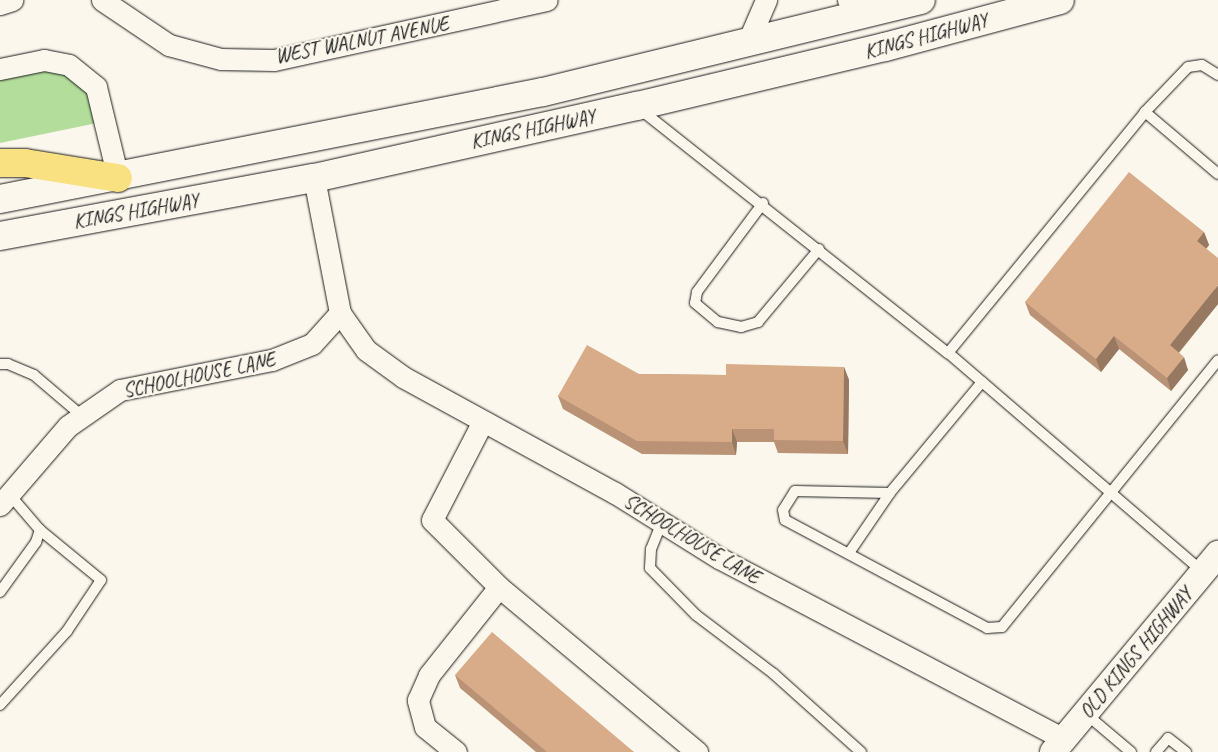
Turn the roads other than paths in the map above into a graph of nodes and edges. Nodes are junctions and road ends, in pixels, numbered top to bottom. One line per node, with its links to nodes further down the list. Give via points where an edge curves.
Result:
1 (102, 0): 7 (street, WEST WALNUT AVENUE, via 169,45 221,59 274,60)
2 (546, 0): 7 (street, WEST WALNUT AVENUE)
3 (766, 0): 9 (street)
4 (848, 0): 8 (street)
5 (921, 0): 8 (main road, KINGS HIGHWAY)
6 (1060, 0): 12 (main road, KINGS HIGHWAY, via 859,53)
7 (465, 10)
8 (872, 12): 9 (main road, KINGS HIGHWAY)
9 (747, 44): 16 (main road, KINGS HIGHWAY, via 543,92)
10 (0, 69): 16 (street, via 44,60 60,63 69,65 96,87)
11 (1218, 75): 13 (lane, via 1202,65 1188,67)
12 (637, 106): 17 (main road, KINGS HIGHWAY); 19 (lane)
13 (1144, 112): 15 (lane); 23 (lane)
14 (0, 163): 16 (highway, via 25,163)
15 (1218, 174)
16 (118, 178): 18 (main road, KINGS HIGHWAY)
17 (314, 178): 20 (main road, KINGS HIGHWAY); 22 (street, SCHOOLHOUSE LANE)
18 (0, 199)
19 (763, 203): 21 (lane); 21 (lane, via 697,292 694,303 718,322 741,327 758,322)
20 (0, 236)
21 (819, 249): 23 (lane)
22 (340, 313): 27 (street, SCHOOLHOUSE LANE, via 312,344 290,355 120,390); 28 (street, SCHOOLHOUSE LANE, via 366,350 403,377)
23 (948, 353): 26 (lane)
24 (1218, 360): 30 (lane)
25 (0, 364): 27 (lane, via 34,375)
26 (982, 382): 29 (lane); 30 (lane)
27 (81, 415): 31 (street, SCHOOLHOUSE LANE)
28 (482, 423): 32 (street, SCHOOLHOUSE LANE); 36 (street, via 432,520)
29 (890, 493): 34 (lane); 34 (lane, via 795,491 783,510 785,520)
30 (1110, 493): 34 (lane, via 1002,627 987,628); 35 (lane)
31 (5, 500): 33 (lane)
32 (662, 522): 40 (street, SCHOOLHOUSE LANE, via 719,558); 43 (lane, via 651,549 650,568 696,615 774,674)
33 (40, 530): 37 (lane, via 36,542); 38 (lane, via 101,580 67,631)
34 (849, 553)
35 (1210, 563): 39 (street, OLD KINGS HIGHWAY)
36 (499, 587): 41 (street, via 429,675 418,700 425,727); 42 (street)
37 (0, 592)
38 (0, 705)
39 (1085, 713): 40 (street, OLD KINGS HIGHWAY); 44 (lane)
40 (1058, 746)
41 (456, 752)
42 (697, 752)
43 (860, 752)
44 (1131, 752)
45 (1156, 752): 46 (lane, via 1168,738)
46 (1186, 752)

